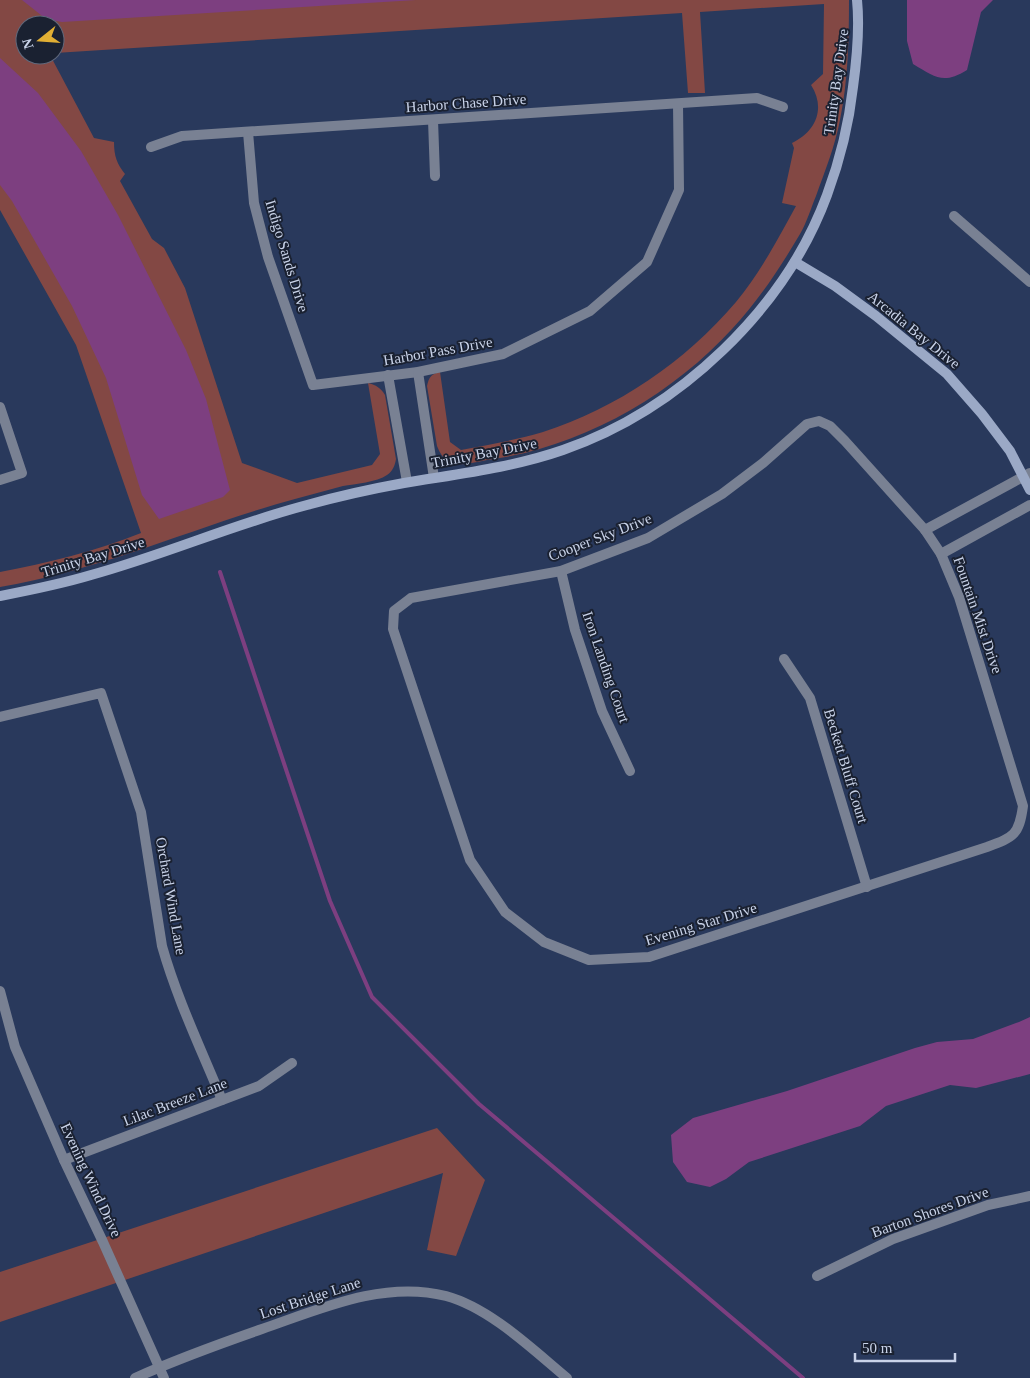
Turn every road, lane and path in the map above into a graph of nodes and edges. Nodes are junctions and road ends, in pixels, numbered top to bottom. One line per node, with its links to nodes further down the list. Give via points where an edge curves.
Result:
1 (857, 0): 9 (street, Trinity Bay Drive, via 857,57 843,143 828,194)
2 (678, 104): 3 (street, Harbor Chase Drive, via 757,98); 4 (street, Harbor Chase Drive); 11 (street, Harbor Pass Drive, via 679,190 647,262 590,311 503,354)
3 (783, 107)
4 (434, 120): 5 (street, Harbor Chase Drive); 7 (street)
5 (248, 132): 6 (street, Harbor Chase Drive, via 182,136); 13 (street, Indigo Sands Drive, via 254,203 268,257)
6 (151, 147)
7 (435, 176)
8 (954, 216): 10 (street)
9 (795, 262): 16 (street, Arcadia Bay Drive, via 876,316 947,374 982,414); 17 (street, Trinity Bay Drive, via 739,334 702,371 659,403 602,434 558,452 527,462)
10 (1030, 282)
11 (418, 372): 12 (street, Harbor Pass Drive); 17 (street)
12 (388, 376): 13 (street, Harbor Pass Drive); 19 (street)
13 (312, 385)
14 (0, 407): 18 (street, via 22,474)
15 (819, 421): 22 (street, Fountain Mist Drive, via 845,440); 24 (street, Cooper Sky Drive, via 807,424 722,494 648,538)
16 (1026, 474): 20 (street, Arcadia Bay Drive); 22 (street)
17 (434, 478): 19 (street, Trinity Bay Drive)
18 (0, 480)
19 (407, 482): 25 (street, Trinity Bay Drive, via 285,511 94,574)
20 (1030, 490)
21 (1030, 505): 23 (street)
22 (925, 530): 23 (street, Fountain Mist Drive)
23 (941, 554): 30 (street, Fountain Mist Drive, via 959,598 1023,806)
24 (561, 571): 26 (street, Cooper Sky Drive, via 411,598); 29 (street, Iron Landing Court, via 575,630 602,711)
25 (0, 596)
26 (394, 611): 31 (street, Evening Star Drive, via 393,629 470,860 505,912 544,942 589,960 649,957)
27 (784, 659): 31 (street, Beckett Bluff Court, via 810,698)
28 (0, 717): 34 (street, Orchard Wind Lane, via 101,693 141,812 162,946 175,988)
29 (630, 771)
30 (1017, 832): 31 (street, Evening Star Drive, via 1006,841)
31 (867, 887)
32 (0, 991): 35 (street, Evening Wind Drive, via 15,1047)
33 (292, 1063): 34 (street, Lilac Breeze Lane, via 259,1086)
34 (222, 1100): 35 (street, Lilac Breeze Lane)
35 (64, 1160): 38 (street, Evening Wind Drive)
36 (1030, 1196): 37 (street, Barton Shores Drive, via 988,1206 893,1239)
37 (817, 1276)
38 (159, 1367): 39 (street, Lost Bridge Lane); 40 (street, Evening Wind Drive); 41 (street, Lost Bridge Lane, via 337,1303 398,1292 447,1296 473,1308 515,1335)
39 (135, 1378)
40 (164, 1378)
41 (567, 1378)

